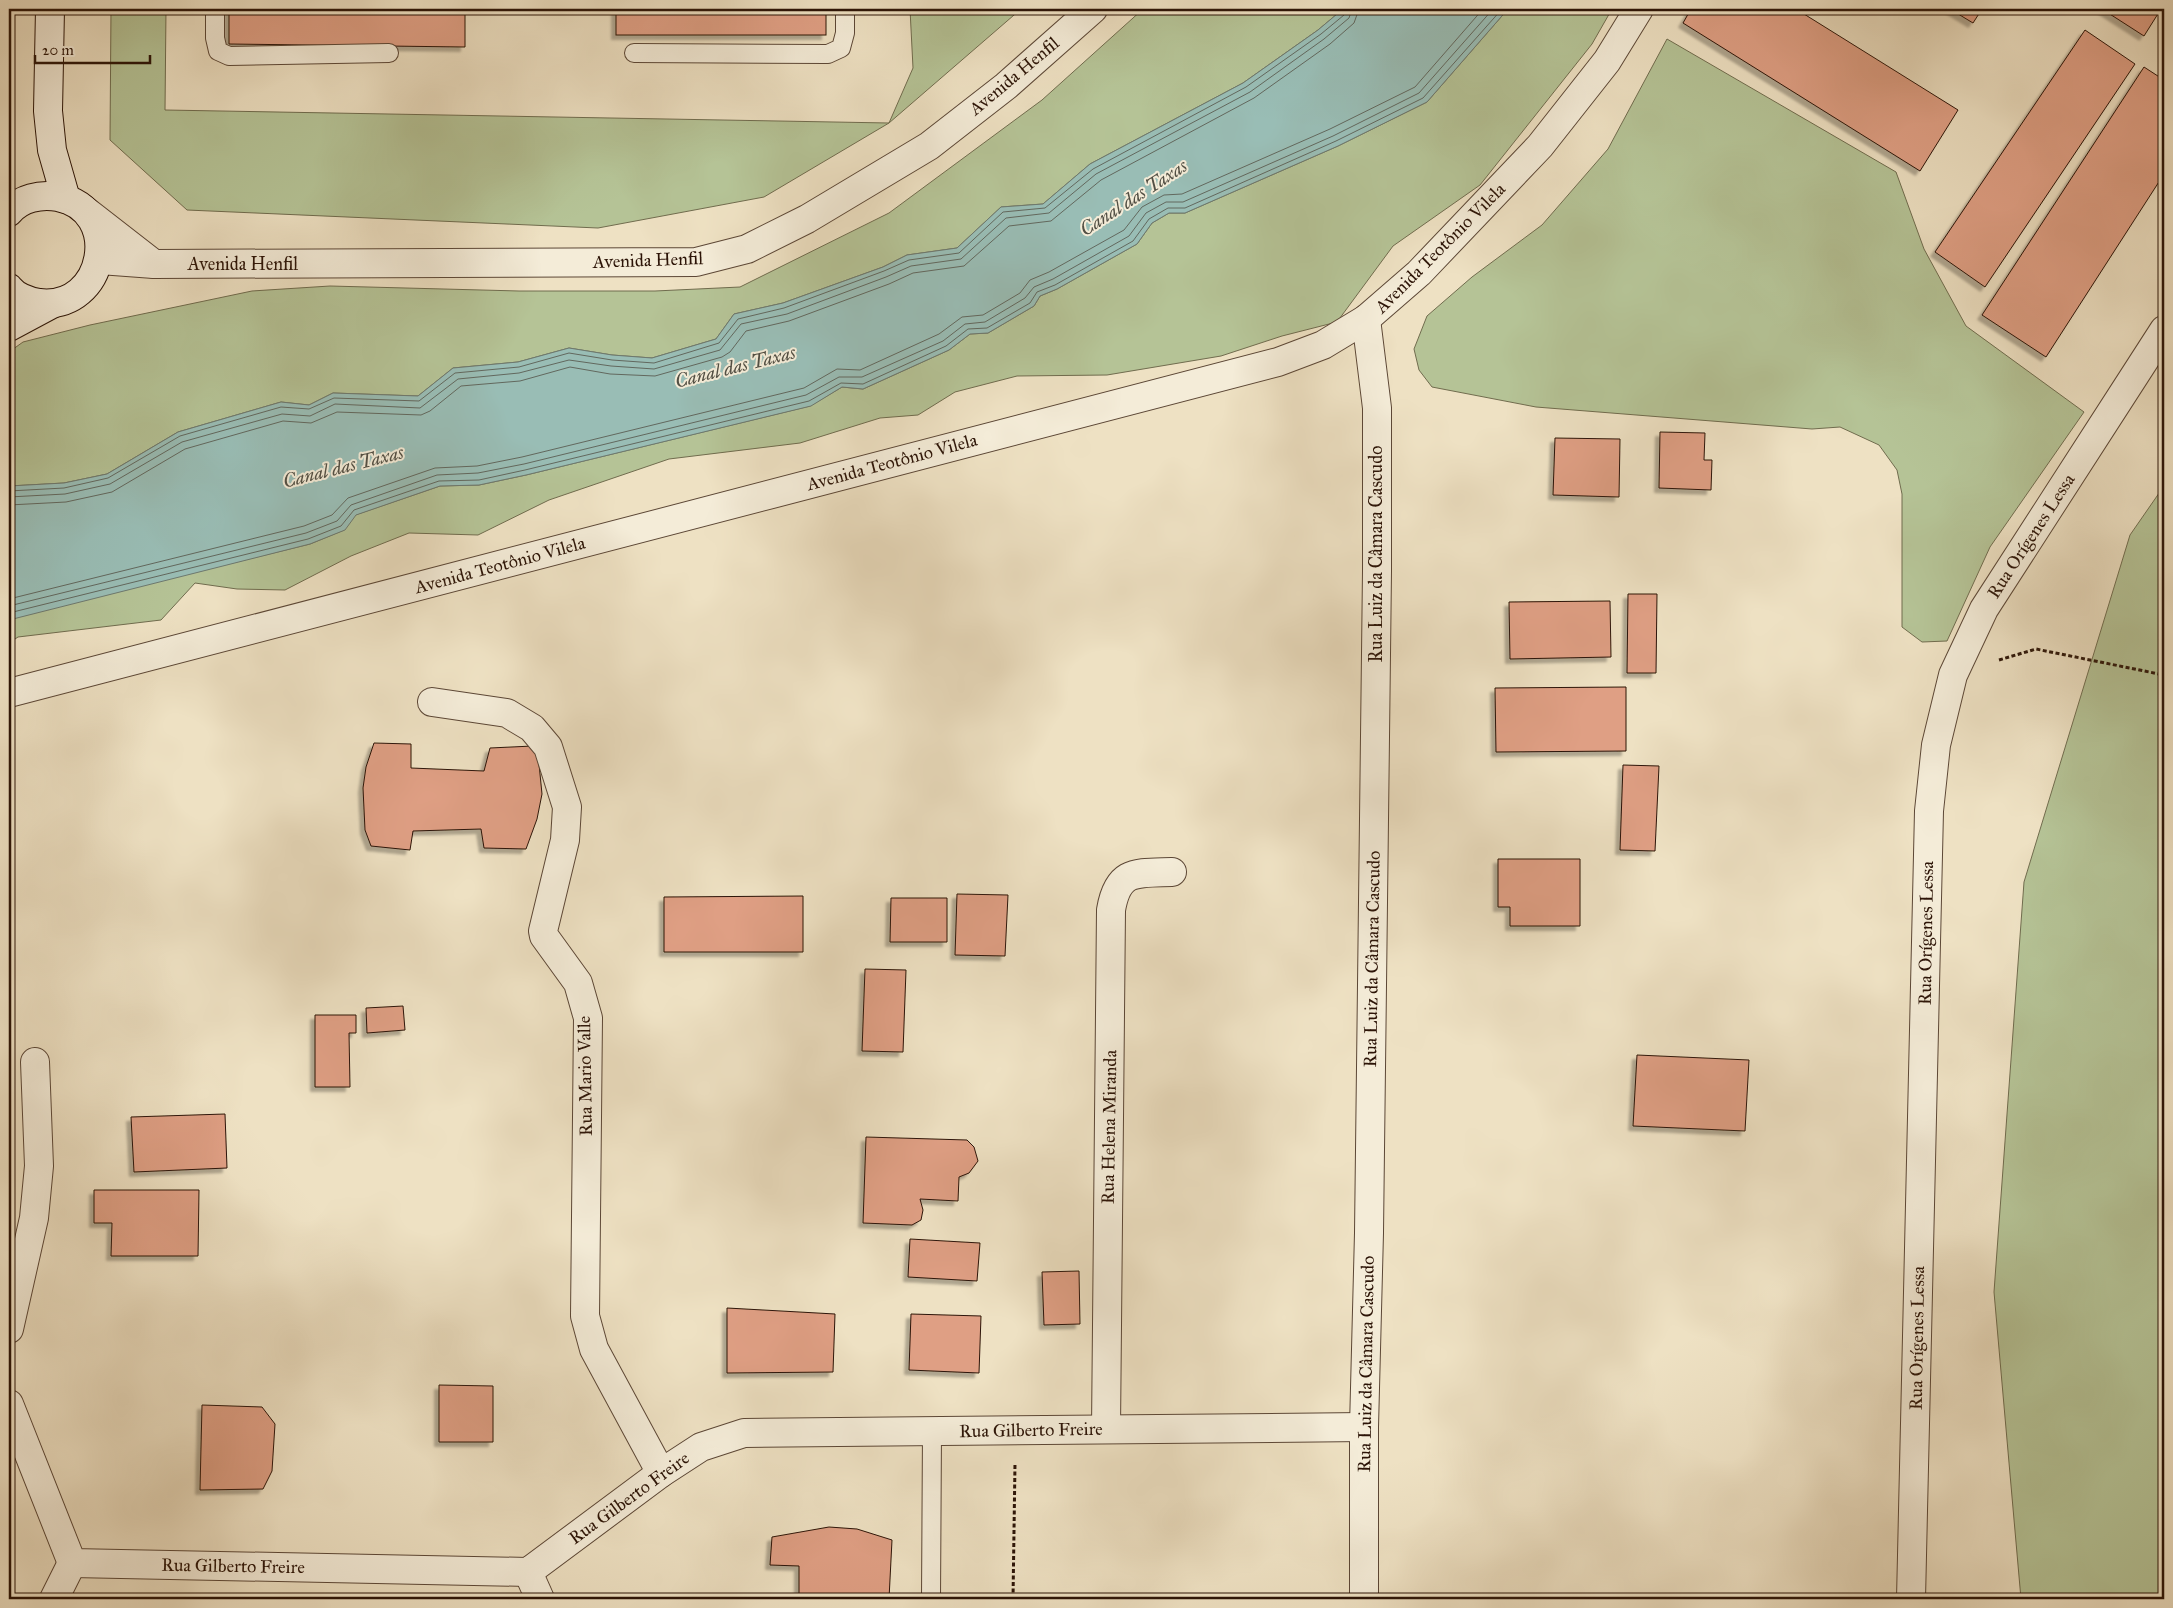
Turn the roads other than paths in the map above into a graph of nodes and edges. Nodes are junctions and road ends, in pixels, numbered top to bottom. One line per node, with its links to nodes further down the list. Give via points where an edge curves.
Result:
1 (50, 9): 8 (street, via 52,150)
2 (214, 9): 6 (lane, via 218,50 229,56)
3 (845, 9): 7 (lane, via 841,48 828,54)
4 (1093, 9): 11 (street, Avenida Henfil, via 1006,86 929,146 807,219 747,249 696,262)
5 (1639, 9): 14 (street, Avenida Teotônio Vilela, via 1607,61 1540,146 1418,273)
6 (389, 53)
7 (634, 53)
8 (74, 204): 9 (street, via 48,196 29,198); 10 (street, via 94,224 100,242); 11 (street)
9 (9, 212)
10 (100, 260): 11 (street, Avenida Henfil); 13 (street, via 90,282 73,297)
11 (154, 264)
12 (9, 288): 13 (street, via 29,301)
13 (52, 304): 15 (street)
14 (1366, 319): 17 (street, Avenida Teotônio Vilela, via 1323,345 1278,362); 23 (street, Rua Luiz da Câmara Cascudo, via 1376,408 1377,571)
15 (9, 327)
16 (2164, 330): 33 (street, Rua Orígenes Lessa, via 1984,609 1952,675 1936,745 1929,810)
17 (9, 694)
18 (432, 702): 26 (street, Rua Mario Valle, via 507,713 532,728 548,747 567,807 565,840 543,930 578,983 588,1018 584,1316 594,1349)
19 (1172, 872): 24 (street, Rua Helena Miranda, via 1141,873 1122,880 1114,893 1111,910)
20 (35, 1062): 21 (street, via 39,1166 34,1218)
21 (9, 1329)
22 (9, 1404): 27 (street)
23 (1364, 1427): 24 (street, Rua Gilberto Freire); 32 (street, Rua Luiz da Câmara Cascudo)
24 (1106, 1429): 25 (street, Rua Gilberto Freire)
25 (932, 1431): 26 (street, Rua Gilberto Freire, via 744,1433 701,1447); 31 (lane)
26 (660, 1474): 28 (street, Rua Gilberto Freire)
27 (72, 1563): 28 (street, Rua Gilberto Freire); 29 (street)
28 (528, 1572): 30 (street)
29 (54, 1599)
30 (540, 1599)
31 (931, 1599)
32 (1364, 1599)
33 (1911, 1599)

